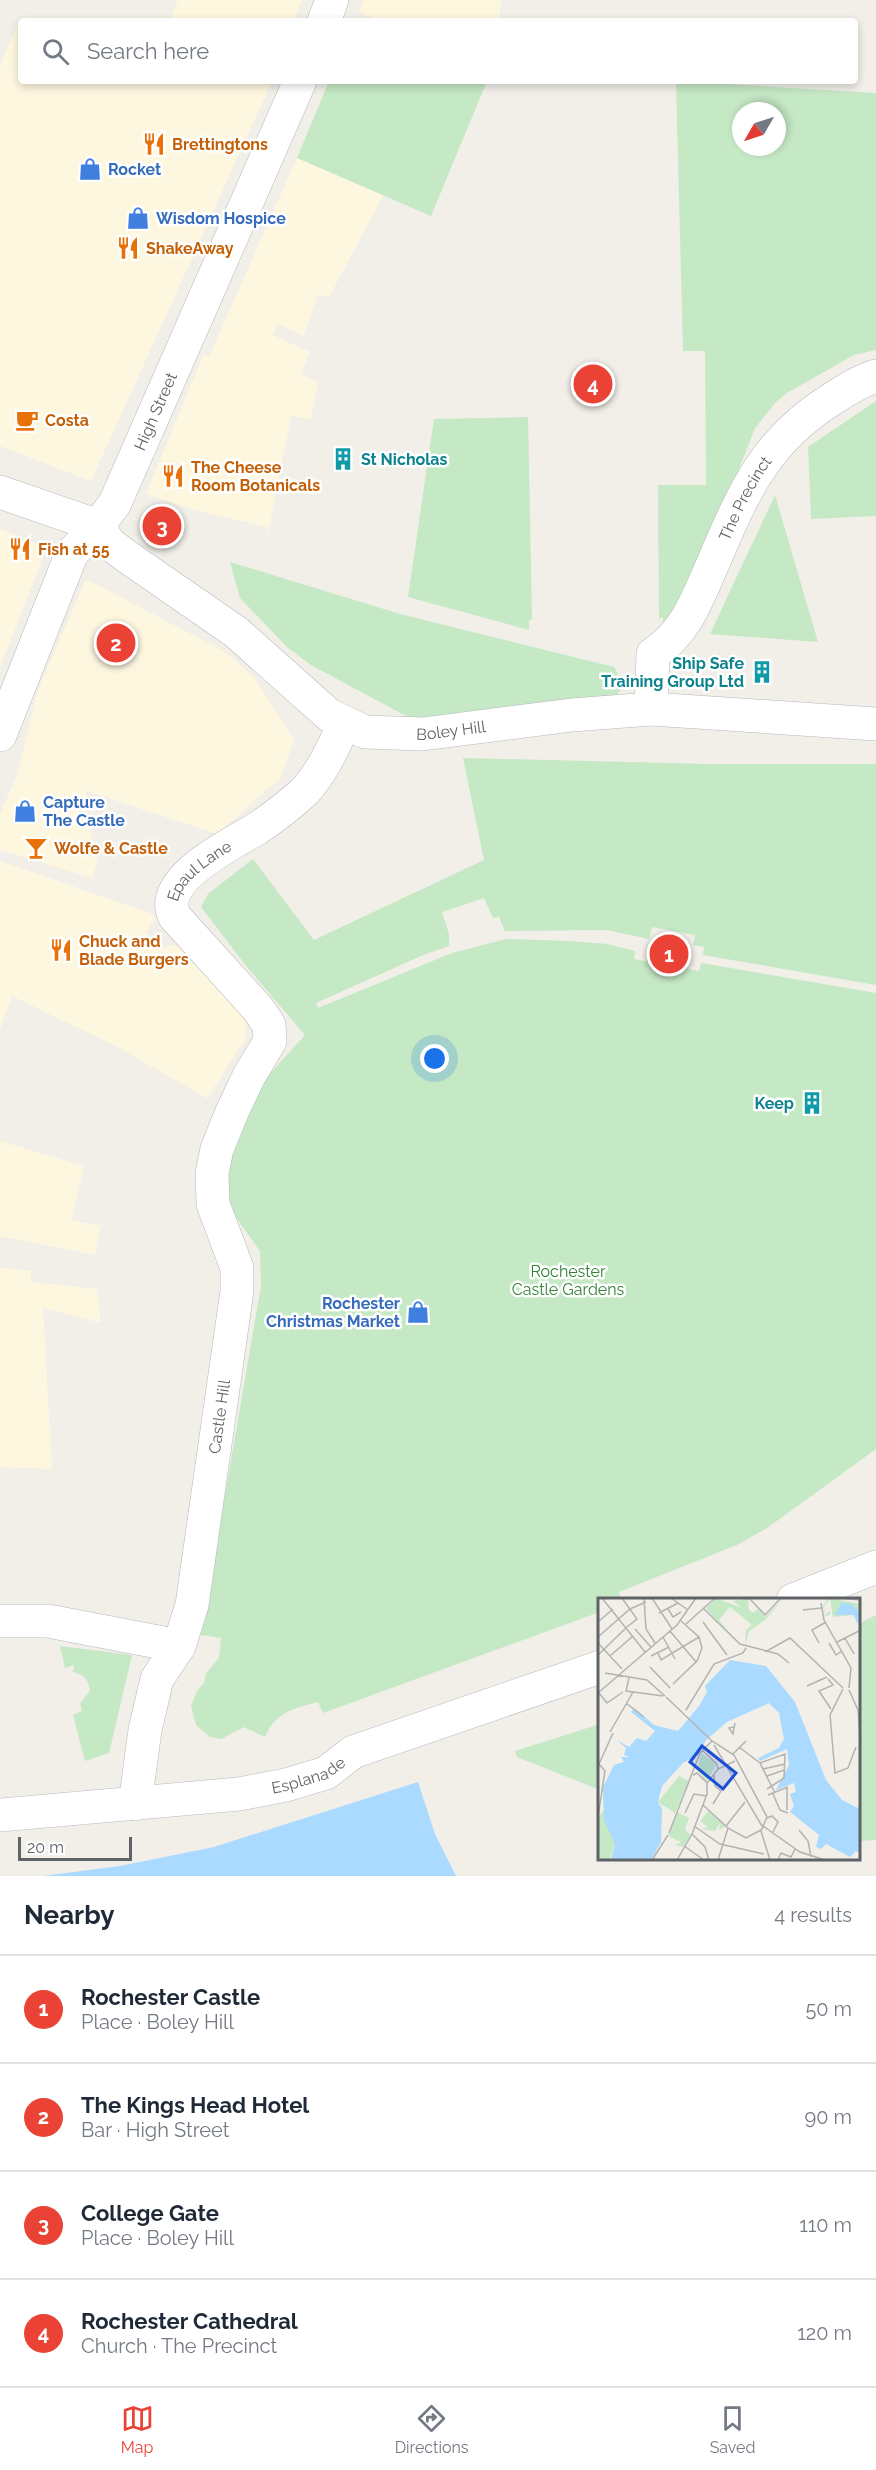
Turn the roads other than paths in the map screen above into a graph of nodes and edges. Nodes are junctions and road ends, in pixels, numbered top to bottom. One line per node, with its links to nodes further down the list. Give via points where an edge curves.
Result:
1 (332, 0): 2 (street)
2 (325, 18)
3 (299, 84): 6 (street, High Street, via 115,503)
4 (876, 376): 7 (street, The Precinct, via 805,416 775,445 747,489 695,608 675,637 653,654)
5 (0, 492): 6 (street)
6 (99, 526): 8 (street, Boley Hill, via 109,543 236,632 311,701); 10 (street, High Street, via 72,553)
7 (651, 709): 8 (street, Boley Hill, via 423,734 365,732); 9 (street, Boley Hill)
8 (344, 724): 11 (street, Epaul Lane, via 325,765 306,789 262,825 237,837 188,874 172,899 176,917 265,1016)
9 (876, 724)
10 (0, 735)
11 (271, 1034): 15 (street, Castle Hill, via 267,1050 250,1074 227,1124 212,1173 213,1204 237,1268 237,1291 192,1605)
12 (876, 1567): 13 (street)
13 (798, 1598)
14 (0, 1621): 15 (street, via 48,1621)
15 (179, 1646): 17 (street, Castle Hill, via 157,1679)
16 (598, 1668): 17 (street, Esplanade, via 353,1752 331,1770 298,1782 239,1794)
17 (135, 1804): 18 (street, Esplanade)
18 (0, 1815)

